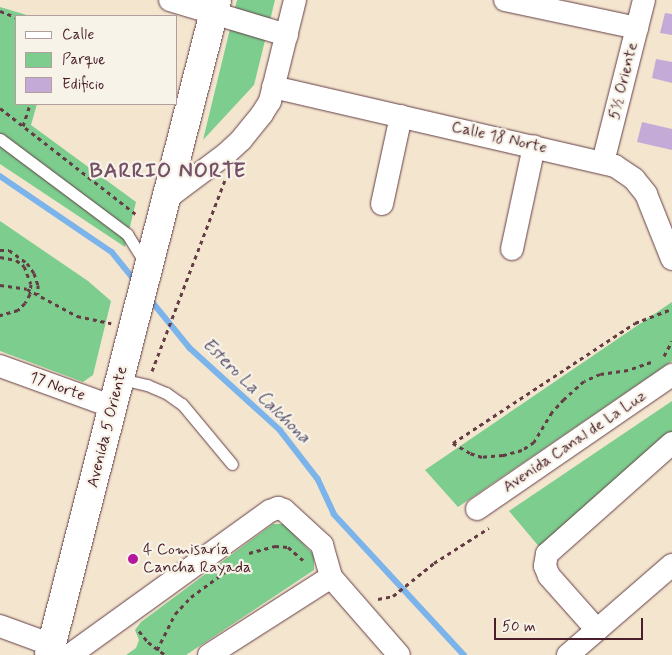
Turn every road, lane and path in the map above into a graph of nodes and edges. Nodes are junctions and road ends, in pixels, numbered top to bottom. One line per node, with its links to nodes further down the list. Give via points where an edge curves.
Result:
1 (170, 0): 5 (street)
2 (295, 0): 9 (street)
3 (505, 0): 8 (street)
4 (644, 0): 8 (street, 5½ Oriente)
5 (216, 7): 9 (street); 19 (street, Avenida 5 Oriente)
6 (0, 11): 7 (path)
7 (15, 17)
8 (637, 28): 17 (street, 5½ Oriente)
9 (287, 35): 10 (street)
10 (273, 87): 13 (street, Calle 18 Norte); 19 (street, via 270,101 241,140)
11 (30, 105): 14 (path)
12 (0, 108): 14 (path)
13 (401, 116): 16 (street, Calle 18 Norte); 20 (street)
14 (23, 126): 21 (path, via 138,214)
15 (0, 139): 21 (lane, via 90,205)
16 (534, 146): 17 (street, Calle 18 Norte); 22 (street)
17 (603, 162): 25 (street, Calle 18 Norte, via 626,172 640,186)
18 (227, 175): 34 (path)
19 (166, 199): 26 (street, Avenida 5 Oriente)
20 (382, 204)
21 (131, 240): 26 (lane)
22 (512, 249)
23 (0, 250): 29 (path, via 9,250 27,263 34,272)
24 (0, 257): 28 (path, via 16,260 24,266 29,275)
25 (672, 259)
26 (148, 268): 32 (street, Avenida 5 Oriente)
27 (0, 285): 28 (path)
28 (30, 290): 29 (path); 31 (path, via 26,303 18,310)
29 (38, 294): 32 (path, via 91,321)
30 (672, 309): 35 (path, via 635,323 453,443 482,456 522,450 534,442 552,412 584,381)
31 (0, 315)
32 (133, 329): 38 (street, Avenida 5 Oriente)
33 (672, 341): 37 (path)
34 (159, 354)
35 (654, 361)
36 (0, 366): 39 (street, 17 Norte)
37 (668, 366): 42 (street, Avenida Canal de La Luz)
38 (121, 379): 39 (street, Avenida 5 Oriente); 41 (lane, via 147,385 182,404)
39 (113, 408): 52 (street, Avenida 5 Oriente)
40 (672, 443): 50 (street, via 547,554 545,566 549,576)
41 (232, 464)
42 (478, 508): 47 (path, via 490,528 434,563)
43 (246, 554): 46 (path, via 263,548 288,547)
44 (236, 564): 51 (path, via 191,597 175,614)
45 (672, 565): 50 (street)
46 (327, 580): 48 (street, via 322,545 278,508); 54 (street); 55 (street)
47 (393, 596)
48 (126, 614): 51 (path); 52 (street)
49 (0, 626): 52 (street)
50 (597, 630): 56 (street)
51 (157, 650): 53 (path)
52 (57, 652)
53 (165, 655)
54 (209, 655)
55 (399, 655)
56 (568, 655)

